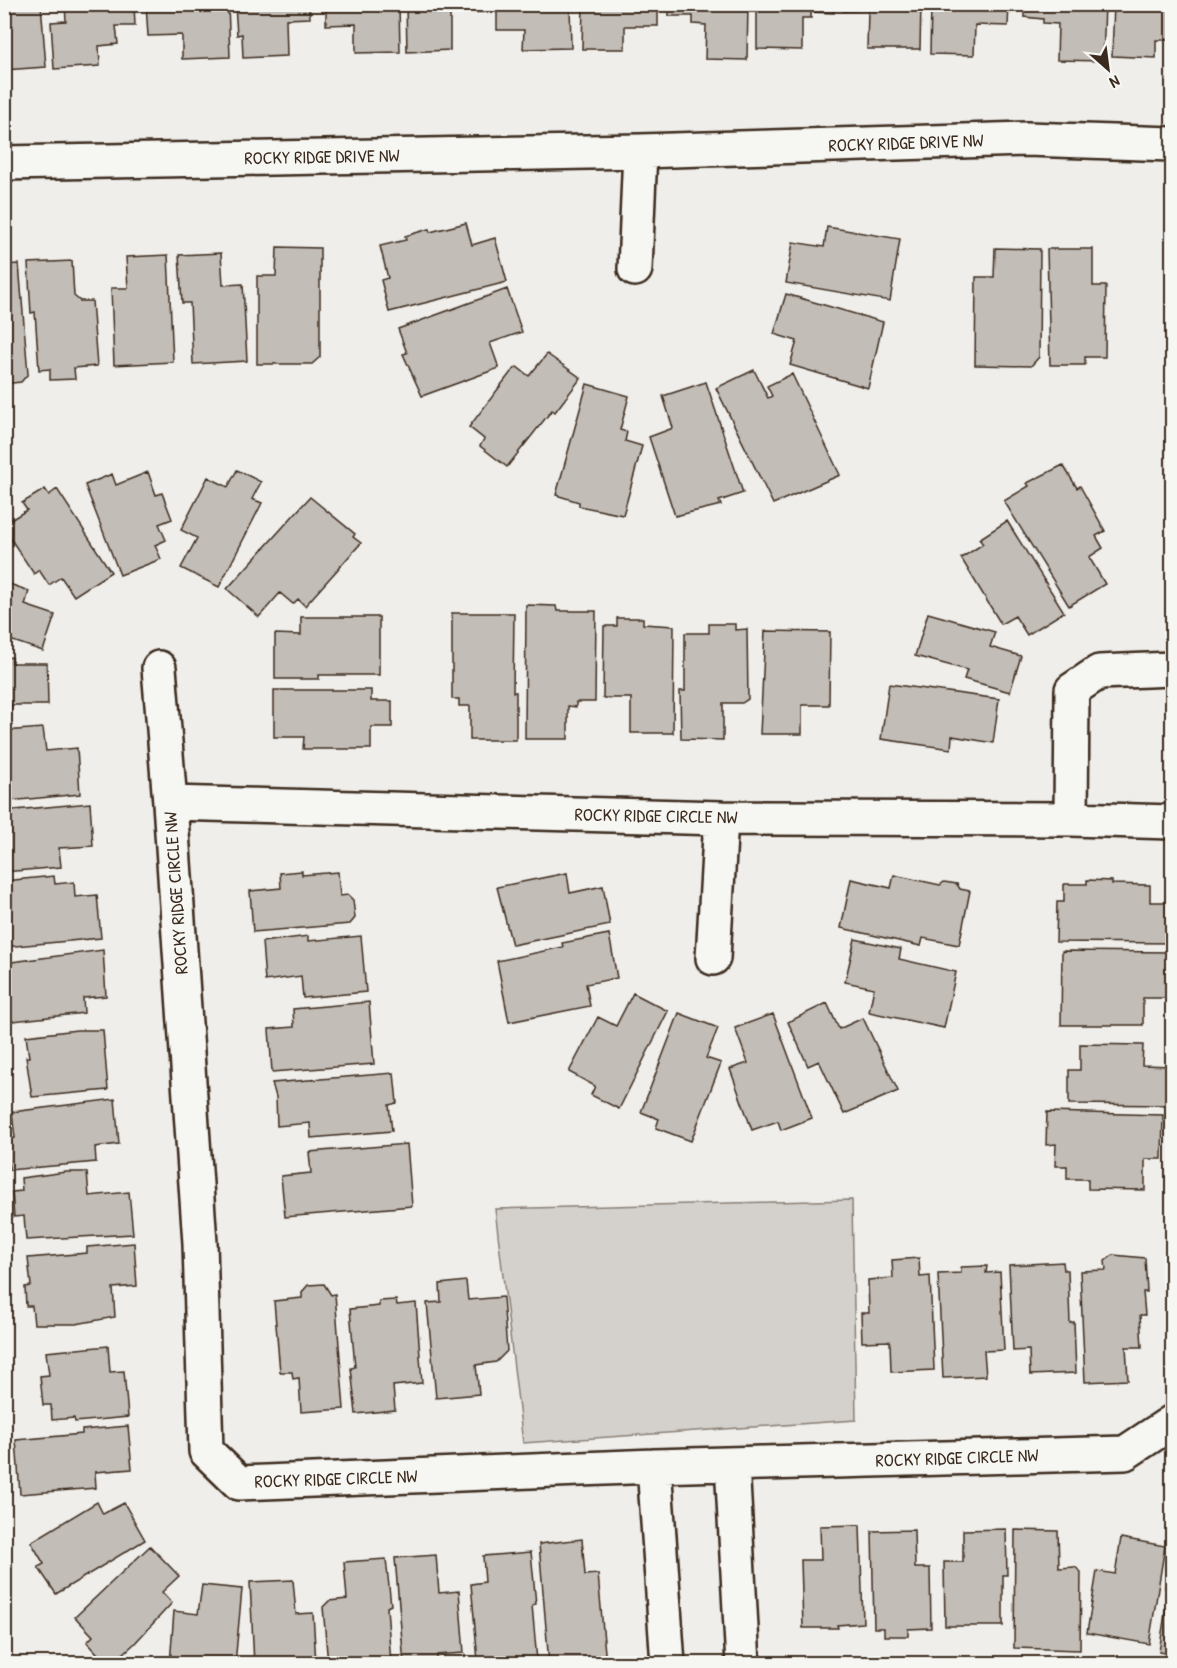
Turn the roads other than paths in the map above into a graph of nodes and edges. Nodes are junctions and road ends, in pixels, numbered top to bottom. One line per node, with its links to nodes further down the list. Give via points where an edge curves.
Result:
1 (1173, 144): 2 (street, ROCKY RIDGE DRIVE NW, via 1027,139)
2 (639, 151): 3 (street, ROCKY RIDGE DRIVE NW); 4 (street)
3 (4, 163)
4 (635, 270)
5 (159, 668): 7 (street)
6 (1173, 669): 9 (street, via 1099,672 1072,690)
7 (170, 802): 8 (street, ROCKY RIDGE CIRCLE NW); 14 (street, ROCKY RIDGE CIRCLE NW, via 201,1254 206,1451 239,1483)
8 (721, 818): 9 (street, ROCKY RIDGE CIRCLE NW); 11 (street)
9 (1071, 819): 10 (street, ROCKY RIDGE CIRCLE NW)
10 (1173, 822)
11 (713, 958)
12 (1173, 1422): 13 (street, ROCKY RIDGE CIRCLE NW, via 1125,1453)
13 (732, 1464): 14 (street, ROCKY RIDGE CIRCLE NW); 16 (street)
14 (654, 1466): 15 (street)
15 (668, 1664)
16 (743, 1664)

